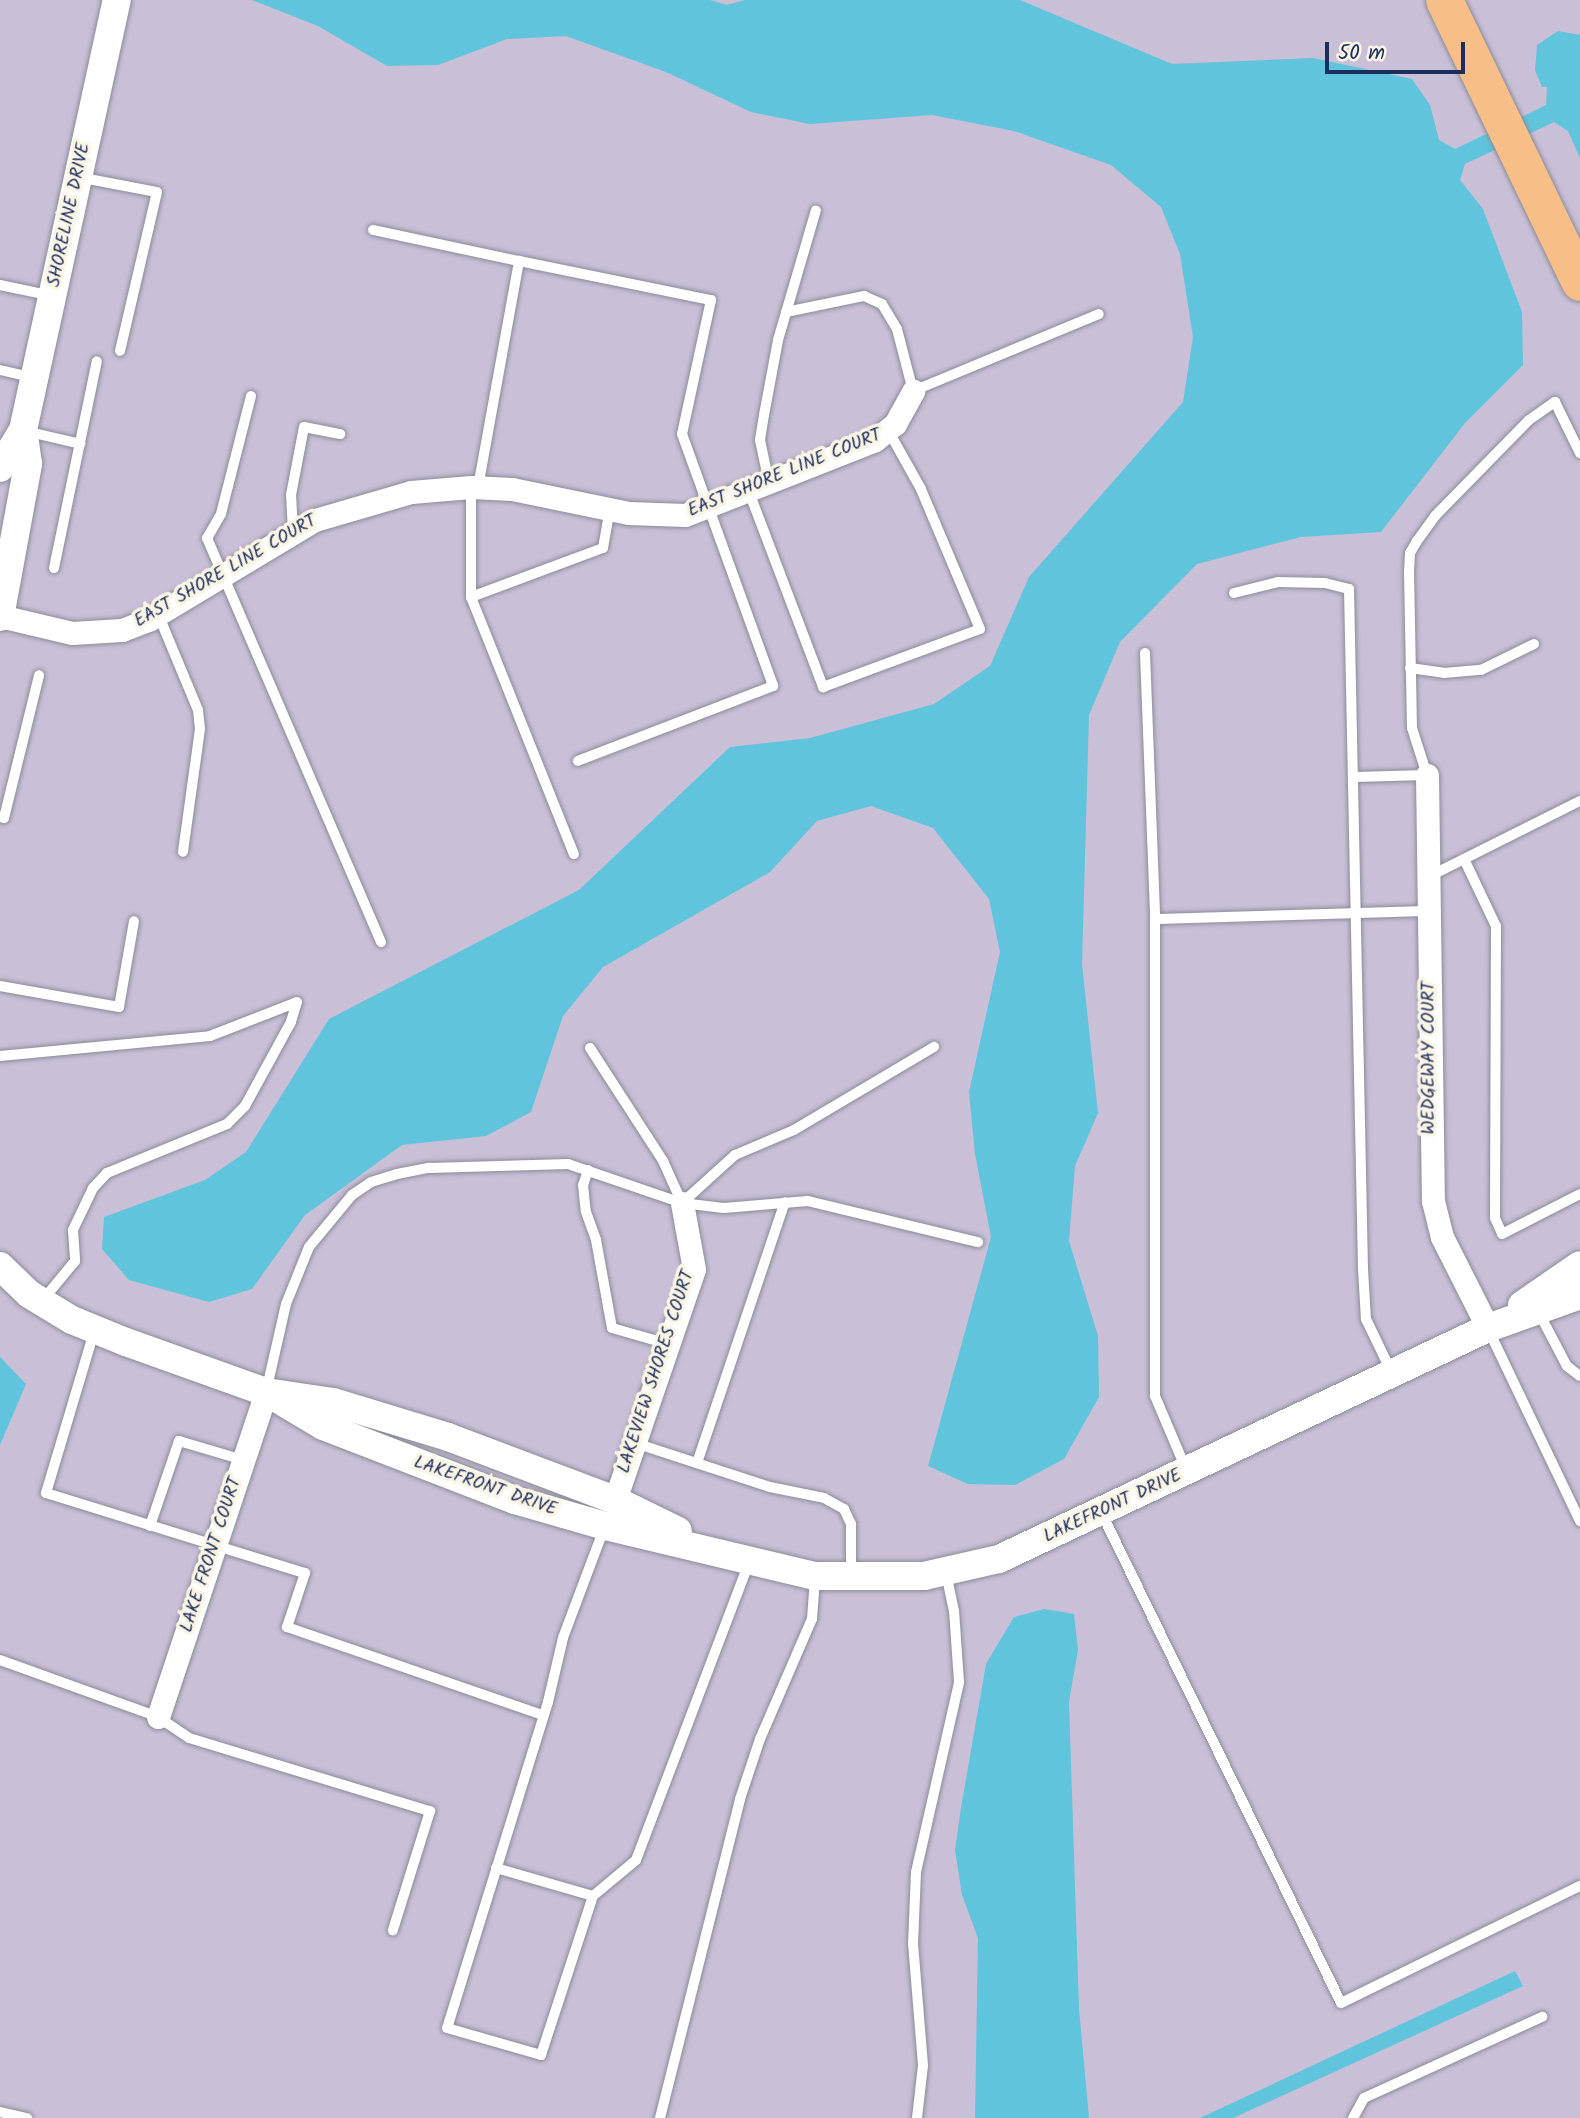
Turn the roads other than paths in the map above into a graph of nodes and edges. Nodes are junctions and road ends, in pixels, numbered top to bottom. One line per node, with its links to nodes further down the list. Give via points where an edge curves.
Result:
1 (117, 0): 3 (street, SHORELINE DRIVE)
2 (1444, 0): 7 (highway)
3 (78, 177): 9 (street, SHORELINE DRIVE); 12 (lane, via 157,192)
4 (816, 210): 10 (lane)
5 (373, 230): 6 (lane)
6 (519, 261): 24 (lane); 26 (lane, via 711,300 682,434)
7 (1580, 282)
8 (0, 285): 9 (lane)
9 (52, 296): 15 (street, SHORELINE DRIVE)
10 (786, 312): 16 (lane, via 864,296 882,304 897,329); 25 (lane, via 760,440)
11 (1099, 314): 16 (lane)
12 (120, 351)
13 (97, 361): 21 (lane)
14 (0, 370): 15 (lane)
15 (34, 378): 18 (street, SHORELINE DRIVE)
16 (913, 391): 19 (street, EAST SHORE LINE COURT)
17 (251, 396): 30 (lane, via 220,514 207,538)
18 (23, 430): 21 (lane); 23 (street, SHORELINE DRIVE); 34 (street, SHORELINE DRIVE, via 28,464)
19 (889, 432): 25 (street, EAST SHORE LINE COURT); 25 (lane, via 921,489 980,629 823,687)
20 (340, 434): 28 (lane, via 304,427 291,495)
21 (81, 444): 29 (lane)
22 (1580, 453): 37 (lane, via 1555,402 1529,420 1435,516 1410,553)
23 (0, 468)
24 (474, 487): 27 (street, EAST SHORE LINE COURT, via 546,494); 28 (street, EAST SHORE LINE COURT, via 378,499); 32 (lane)
25 (759, 487): 26 (street, EAST SHORE LINE COURT)
26 (706, 508): 27 (street, EAST SHORE LINE COURT, via 656,516); 39 (lane, via 773,686)
27 (610, 509): 32 (lane, via 603,548)
28 (293, 531): 30 (street, EAST SHORE LINE COURT)
29 (54, 568)
30 (225, 572): 33 (street, EAST SHORE LINE COURT); 52 (lane)
31 (1234, 593): 41 (lane, via 1278,582 1325,583 1349,589)
32 (471, 597): 45 (lane)
33 (158, 614): 34 (street, EAST SHORE LINE COURT, via 122,630 93,635); 44 (lane, via 198,709 200,729)
34 (0, 617)
35 (1534, 644): 37 (lane, via 1481,670 1444,673)
36 (1145, 653): 50 (lane)
37 (1410, 668): 40 (lane, via 1412,729)
38 (39, 675): 43 (lane, via 4,818)
39 (578, 761)
40 (1427, 775): 41 (lane); 47 (street, WEDGEWAY COURT)
41 (1354, 776): 49 (lane)
42 (1580, 801): 46 (lane)
43 (0, 817)
44 (183, 852)
45 (574, 854)
46 (1464, 859): 47 (lane); 58 (lane, via 1496,926 1495,1218 1502,1234)
47 (1428, 877): 48 (street, WEDGEWAY COURT)
48 (1429, 911): 49 (lane); 67 (street, WEDGEWAY COURT, via 1433,1201 1442,1237)
49 (1358, 913): 50 (lane); 70 (lane, via 1366,1320)
50 (1155, 919): 76 (lane, via 1155,1396)
51 (134, 921): 53 (lane, via 119,1007)
52 (381, 942)
53 (0, 986)
54 (934, 1047): 60 (lane, via 794,1130 735,1155)
55 (590, 1048): 60 (lane, via 663,1161)
56 (0, 1056): 65 (lane, via 210,1036 297,1002 246,1106 227,1124 107,1173 93,1188 73,1230 75,1261)
57 (588, 1170): 60 (lane); 69 (lane, via 583,1185 586,1212 596,1240 612,1328); 72 (lane, via 568,1164 429,1168 371,1182 352,1195 319,1233 296,1275)
58 (1580, 1194)
59 (785, 1202): 60 (lane, via 724,1208); 61 (lane, via 844,1208); 75 (lane)
60 (682, 1203): 69 (street, LAKEVIEW SHORES COURT, via 694,1269)
61 (978, 1242)
62 (1580, 1265): 67 (street, LAKEFRONT DRIVE)
63 (3, 1273): 65 (street)
64 (1580, 1295): 66 (street, LAKEFRONT DRIVE)
65 (42, 1301): 68 (street)
66 (1538, 1310): 67 (street, LAKEFRONT DRIVE); 71 (lane, via 1567,1366)
67 (1488, 1328): 70 (street, LAKEFRONT DRIVE); 79 (lane)
68 (94, 1329): 72 (street, LAKEFRONT DRIVE); 80 (lane, via 46,1493)
69 (668, 1344): 73 (street, LAKEVIEW SHORES COURT)
70 (1393, 1374): 76 (street, LAKEFRONT DRIVE)
71 (1580, 1376)
72 (266, 1392): 74 (street, LAKE FRONT COURT); 77 (street, LAKEFRONT DRIVE, via 333,1402 448,1437); 81 (street, LAKEFRONT DRIVE, via 323,1426 515,1500)
73 (635, 1443): 75 (lane); 77 (street, LAKEVIEW SHORES COURT)
74 (243, 1460): 80 (lane, via 179,1441); 82 (street, LAKE FRONT COURT)
75 (697, 1463): 87 (lane, via 824,1499 844,1509 851,1524)
76 (1188, 1472): 78 (street, LAKEFRONT DRIVE)
77 (615, 1500): 83 (street, LAKEFRONT DRIVE)
78 (1102, 1514): 85 (street, LAKEFRONT DRIVE, via 999,1559); 92 (lane, via 1340,2003)
79 (1580, 1521)
80 (150, 1525): 82 (lane)
81 (605, 1526): 83 (street, LAKEFRONT DRIVE); 89 (lane, via 563,1638)
82 (215, 1546): 89 (lane, via 305,1573 287,1627); 90 (street, LAKE FRONT COURT)
83 (715, 1550): 84 (street, LAKEFRONT DRIVE)
84 (750, 1561): 86 (street, LAKEFRONT DRIVE); 93 (lane, via 636,1860)
85 (946, 1572): 87 (street, LAKEFRONT DRIVE); 99 (lane, via 954,1611 958,1682 916,1872 913,1944 923,2065)
86 (815, 1576): 87 (street, LAKEFRONT DRIVE); 98 (lane, via 812,1619 760,1739 740,1799)
87 (851, 1578)
88 (0, 1660): 90 (lane)
89 (543, 1715): 91 (lane)
90 (158, 1717): 94 (lane, via 189,1738 430,1811)
91 (496, 1868): 93 (lane); 93 (lane, via 447,2028 541,2056)
92 (1580, 1886)
93 (593, 1896)
94 (393, 1930)
95 (1542, 2017): 100 (lane, via 1364,2098)
96 (0, 2112): 97 (lane)
97 (27, 2118)
98 (660, 2118)
99 (917, 2118)
100 (1353, 2118)

